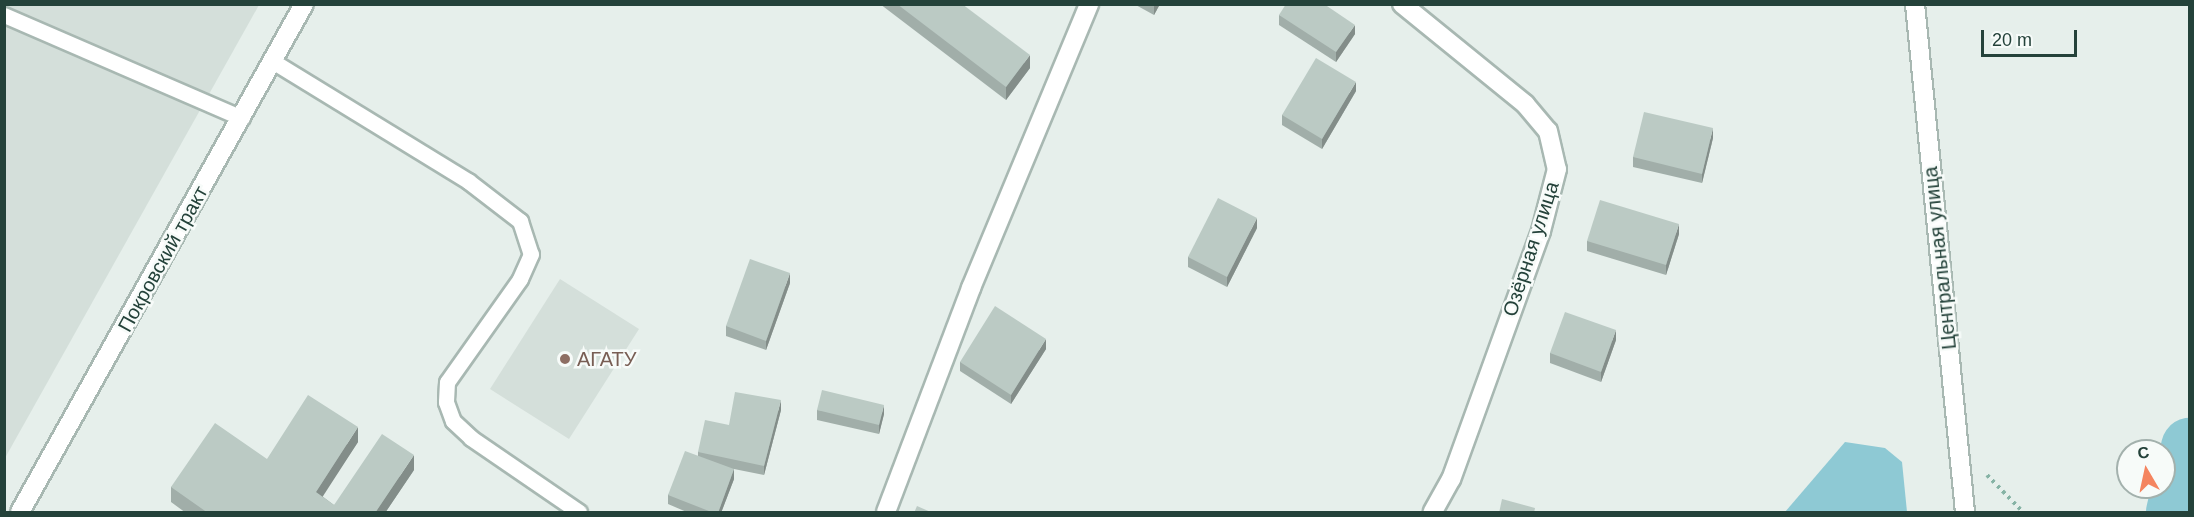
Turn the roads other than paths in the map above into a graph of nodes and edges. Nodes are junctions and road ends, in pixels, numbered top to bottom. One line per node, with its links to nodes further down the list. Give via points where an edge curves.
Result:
1 (304, 4): 6 (street, Покровский тракт)
2 (1089, 4): 10 (street, via 971,288)
3 (1402, 4): 11 (street, Озёрная улица, via 1525,105 1548,131 1557,169 1537,242 1451,479)
4 (1915, 4): 12 (street, Центральная улица)
5 (4, 15): 7 (lane)
6 (274, 62): 7 (street, Покровский тракт); 9 (lane, via 468,181 520,221 531,254 520,279 447,382 446,402 453,421 471,438)
7 (242, 118): 8 (street, Покровский тракт)
8 (21, 513)
9 (579, 513)
10 (886, 513)
11 (1433, 513)
12 (1965, 513)

